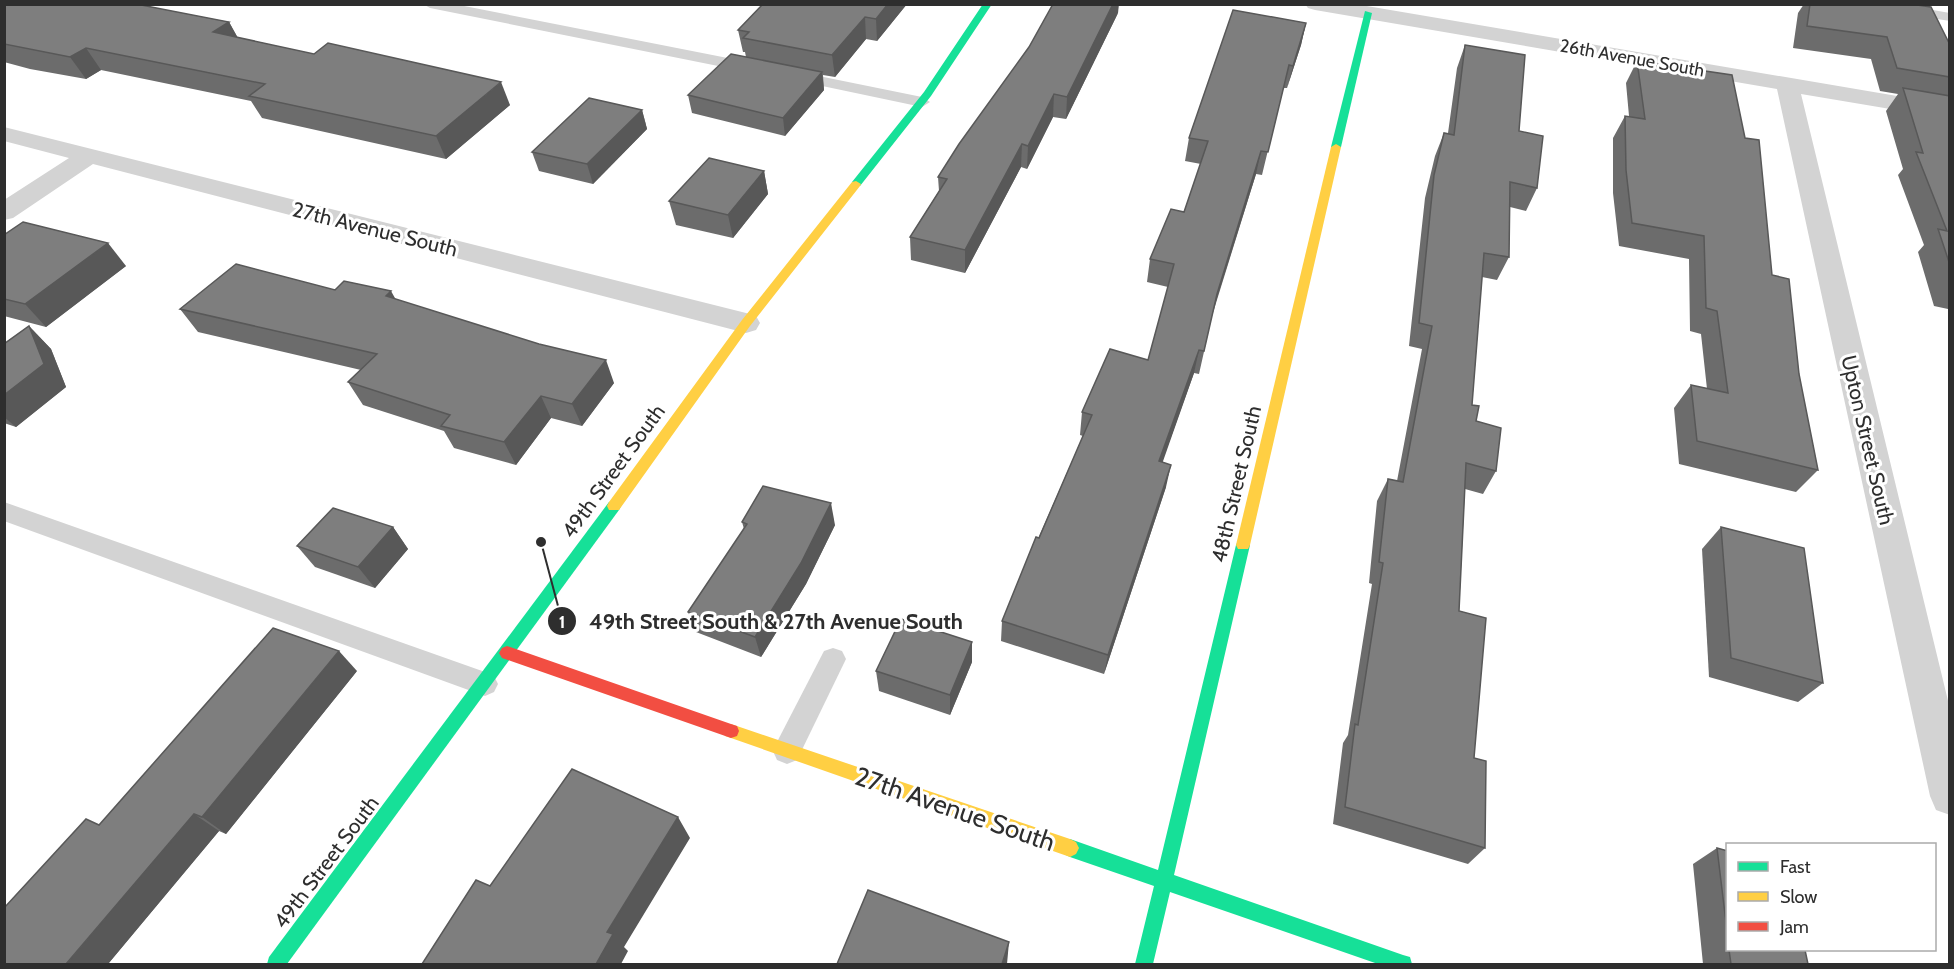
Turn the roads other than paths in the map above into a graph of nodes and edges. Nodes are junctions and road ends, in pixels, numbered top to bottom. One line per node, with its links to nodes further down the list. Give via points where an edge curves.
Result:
1 (430, 4): 8 (lane)
2 (988, 4): 8 (street, 49th Street South)
3 (1315, 4): 5 (street, 26th Avenue South)
4 (1867, 4): 6 (lane)
5 (1368, 13): 7 (street, 26th Avenue South); 20 (street, 48th Street South)
6 (1950, 17)
7 (1787, 84): 9 (street, 26th Avenue South); 19 (street, Upton Street South)
8 (922, 102): 13 (street, 49th Street South)
9 (1950, 112)
10 (4, 134): 11 (street, 27th Avenue South)
11 (89, 156): 12 (street); 13 (street, 27th Avenue South)
12 (4, 212)
13 (746, 322): 15 (street, 49th Street South)
14 (4, 512): 17 (lane)
15 (507, 653): 17 (street, 49th Street South); 18 (street, 27th Avenue South)
16 (833, 658): 18 (lane)
17 (485, 684): 21 (street, 49th Street South)
18 (788, 750): 20 (street, 27th Avenue South)
19 (1950, 796)
20 (1165, 881): 22 (street, 48th Street South); 23 (street, 27th Avenue South)
21 (276, 964)
22 (1144, 964)
23 (1404, 964)

